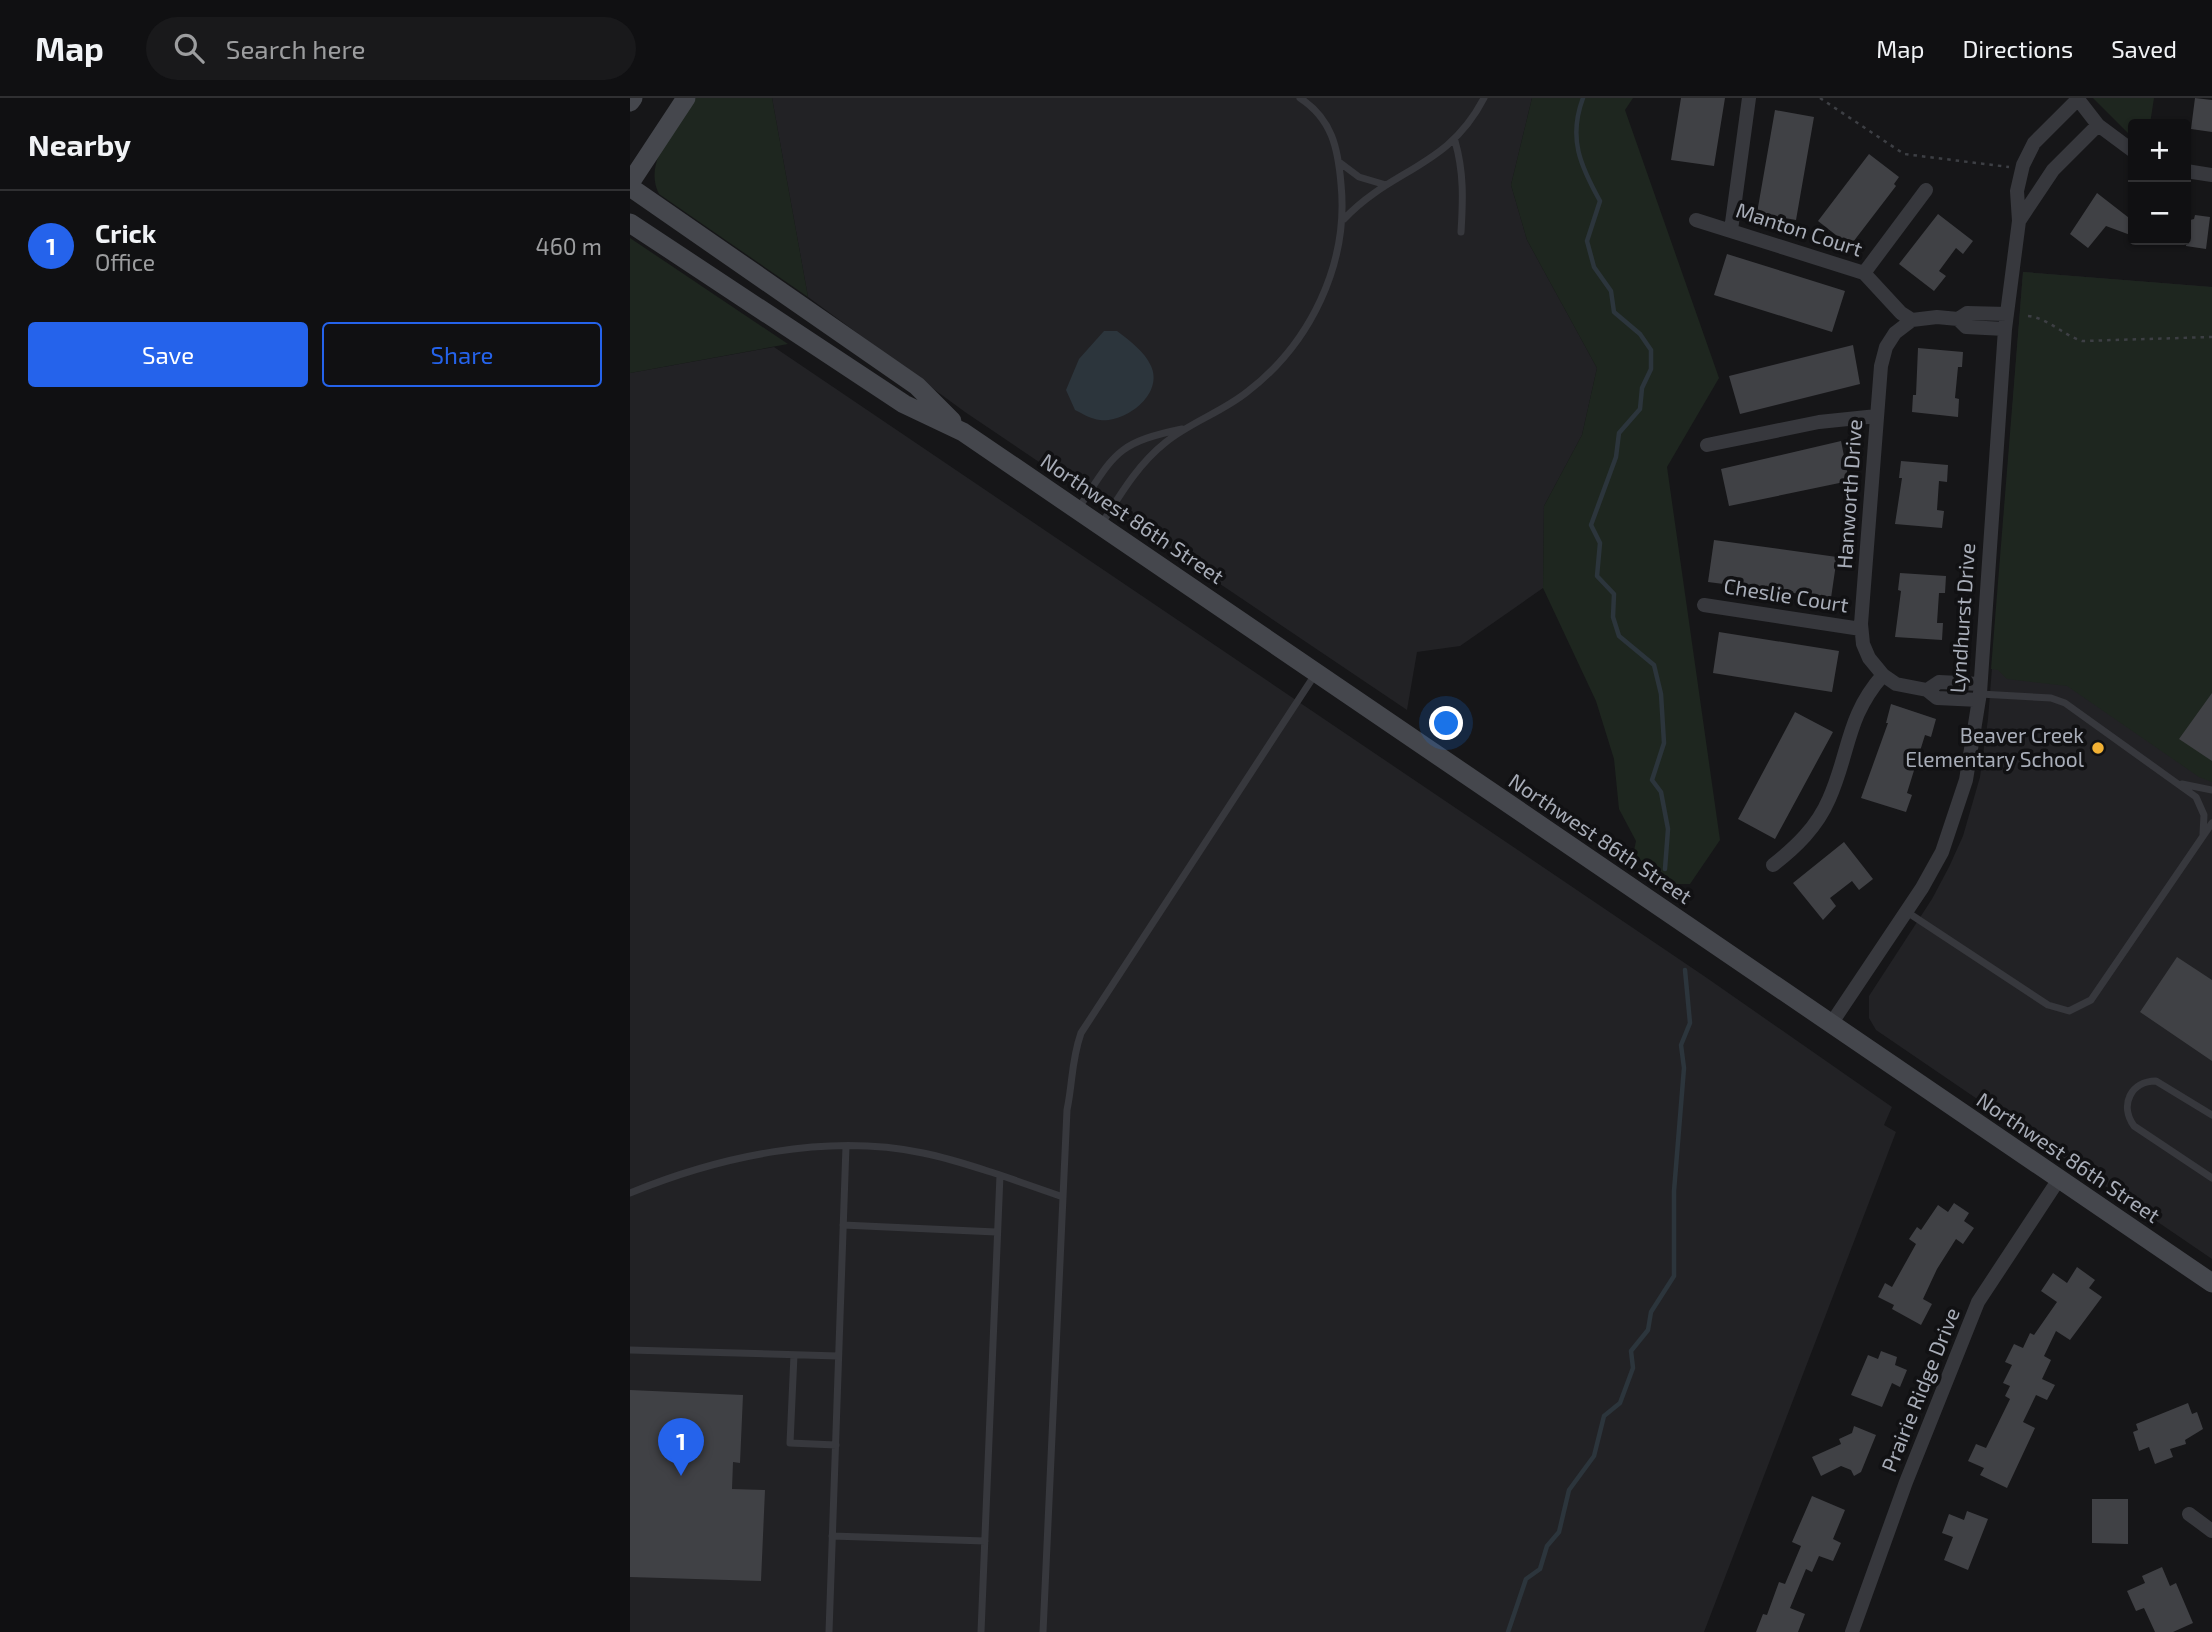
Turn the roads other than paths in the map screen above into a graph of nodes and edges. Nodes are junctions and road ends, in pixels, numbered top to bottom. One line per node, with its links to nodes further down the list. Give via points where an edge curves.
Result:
1 (685, 98): 12 (main road)
2 (1300, 98): 9 (lane, via 1325,120)
3 (1484, 98): 7 (lane)
4 (1749, 98): 19 (street)
5 (2077, 99): 6 (street); 17 (street, Lyndhurst Drive, via 2042,134 2022,170 2017,191)
6 (2098, 125): 8 (street); 17 (street, Lyndhurst Drive, via 2053,170)
7 (1455, 141): 13 (lane); 20 (lane, via 1464,190)
8 (2128, 147)
9 (1339, 162): 13 (lane, via 1359,177); 15 (lane)
10 (2191, 172): 11 (street)
11 (2212, 175)
12 (630, 185): 28 (main road, Northwest 86th Street, via 917,386)
13 (1387, 186): 15 (lane)
14 (1926, 190): 21 (street)
15 (1345, 219): 27 (lane, via 1323,296 1303,332 1248,392)
16 (1696, 220): 19 (street, Manton Court)
17 (2019, 221): 22 (street, Lyndhurst Drive)
18 (630, 223): 28 (main road, Northwest 86th Street, via 904,404)
19 (1731, 230): 21 (street, Manton Court)
20 (1461, 232)
21 (1864, 273): 24 (street, Manton Court)
22 (2007, 314): 23 (street, via 1967,313); 25 (street, Lyndhurst Drive)
23 (1958, 318): 24 (street); 25 (street, via 1966,327)
24 (1912, 320): 26 (street, Hanworth Drive, via 1886,347)
25 (2005, 330): 36 (street, Lyndhurst Drive)
26 (1877, 416): 29 (street, via 1819,422); 33 (street, Hanworth Drive)
27 (1186, 428): 30 (lane, via 1136,440 1116,453); 31 (lane, via 1143,462)
28 (962, 432): 30 (main road, Northwest 86th Street)
29 (1707, 445)
30 (1077, 510): 31 (main road, Northwest 86th Street)
31 (1101, 526): 34 (main road, Northwest 86th Street)
32 (1704, 605): 33 (street, Cheslie Court)
33 (1861, 629): 35 (street, Hanworth Drive, via 1869,658)
34 (1317, 672): 43 (main road, Northwest 86th Street); 50 (lane, via 1081,1033 1071,1063)
35 (1883, 675): 36 (street, via 1896,684 1927,690 1939,682); 41 (street, via 1863,697 1818,820)
36 (1980, 692): 37 (lane, via 2064,703); 42 (street, Lyndhurst Drive, via 1956,817 1942,852)
37 (2181, 784): 38 (lane); 40 (lane, via 2201,806)
38 (2212, 790)
39 (2212, 823): 40 (lane)
40 (2203, 835): 42 (lane, via 2091,1000 2069,1011 2048,1005)
41 (1773, 865)
42 (1907, 912): 43 (street, Lyndhurst Drive)
43 (1831, 1024): 48 (main road, Northwest 86th Street)
44 (2212, 1115): 47 (lane, via 2156,1081 2140,1084 2127,1103 2134,1126)
45 (846, 1146): 46 (lane, via 921,1153); 49 (lane, via 729,1160); 51 (lane)
46 (1000, 1175): 50 (lane); 52 (lane)
47 (2212, 1178)
48 (2059, 1179): 53 (main road, Northwest 86th Street); 65 (street, Prairie Ridge Drive, via 1978,1303)
49 (630, 1192)
50 (1063, 1197): 64 (lane)
51 (843, 1226): 52 (lane); 56 (lane)
52 (996, 1231): 61 (lane)
53 (2212, 1283)
54 (630, 1350): 55 (lane)
55 (794, 1355): 56 (lane); 57 (lane, via 790,1443)
56 (838, 1356): 57 (lane)
57 (836, 1445): 60 (lane)
58 (2189, 1514): 59 (street)
59 (2212, 1531)
60 (832, 1536): 61 (lane); 62 (lane)
61 (985, 1541): 63 (lane)
62 (829, 1632)
63 (981, 1632)
64 (1043, 1632)
65 (1852, 1632)

